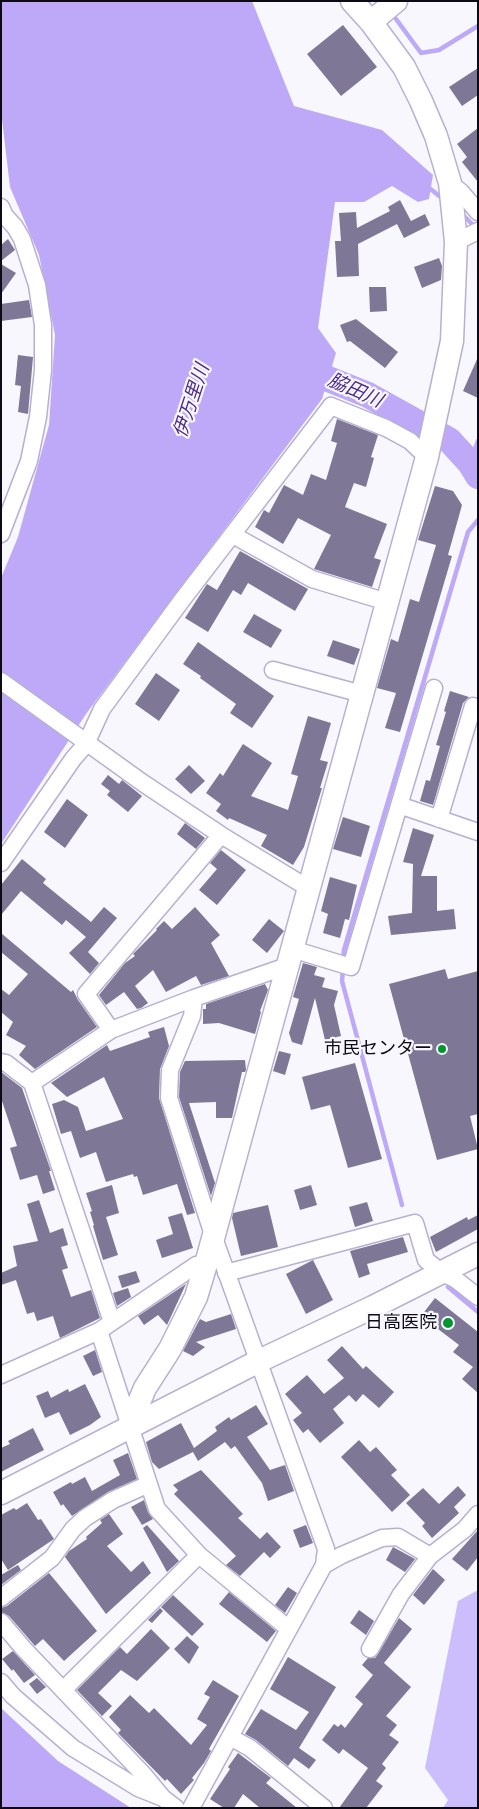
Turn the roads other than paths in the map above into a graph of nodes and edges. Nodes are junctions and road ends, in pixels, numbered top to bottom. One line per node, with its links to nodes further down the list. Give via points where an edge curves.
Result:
1 (352, 1): 3 (street)
2 (396, 1): 3 (street)
3 (371, 22): 4 (street, via 404,67 421,101)
4 (450, 183): 6 (street); 8 (street)
5 (1, 207): 10 (street, via 22,240 37,285 43,325 43,370 29,461)
6 (478, 212)
7 (478, 230): 8 (street)
8 (456, 242): 9 (street, via 452,341)
9 (427, 458): 11 (street, via 410,441 386,428 331,406); 12 (street)
10 (1, 534)
11 (232, 536): 12 (street, via 312,579); 18 (street, via 102,709)
12 (387, 602): 16 (street)
13 (273, 670): 16 (street)
14 (1, 681): 18 (street)
15 (434, 688): 19 (street)
16 (362, 694): 24 (street)
17 (473, 706): 20 (street)
18 (83, 741): 22 (street); 23 (street)
19 (399, 805): 20 (street); 25 (street, via 343,965)
20 (439, 819): 21 (street)
21 (478, 832)
22 (221, 835): 24 (street); 27 (street, via 86,994)
23 (1, 863)
24 (308, 888): 25 (street)
25 (290, 958): 26 (street); 30 (street)
26 (194, 998): 27 (street); 30 (street, via 192,1016 170,1070 169,1098)
27 (111, 1030): 29 (street)
28 (1, 1062): 29 (street)
29 (32, 1083): 35 (street)
30 (214, 1238): 32 (street)
31 (478, 1254): 33 (street)
32 (216, 1268): 33 (street, via 414,1223 426,1260); 35 (street, via 196,1265); 36 (street); 38 (street, via 145,1388)
33 (442, 1272): 34 (street); 36 (street)
34 (478, 1297)
35 (106, 1326): 37 (street); 38 (street)
36 (259, 1361): 38 (street); 44 (street, via 326,1549)
37 (1, 1375)
38 (129, 1426): 39 (street); 40 (street)
39 (149, 1484): 42 (street, via 157,1509); 45 (street, via 113,1500 86,1518 52,1558)
40 (1, 1493)
41 (478, 1514): 43 (street)
42 (199, 1555): 47 (street); 50 (street)
43 (430, 1556): 44 (street, via 398,1538 382,1538); 48 (street, via 401,1594)
44 (324, 1565): 47 (street)
45 (1, 1598)
46 (1, 1622): 50 (street)
47 (289, 1629): 51 (street)
48 (370, 1649)
49 (1, 1682): 52 (street, via 73,1748 138,1788)
50 (63, 1690): 52 (street)
51 (230, 1737): 54 (street); 55 (street, via 250,1748)
52 (163, 1798): 53 (street)
53 (176, 1808)
54 (191, 1808)
55 (324, 1808)

